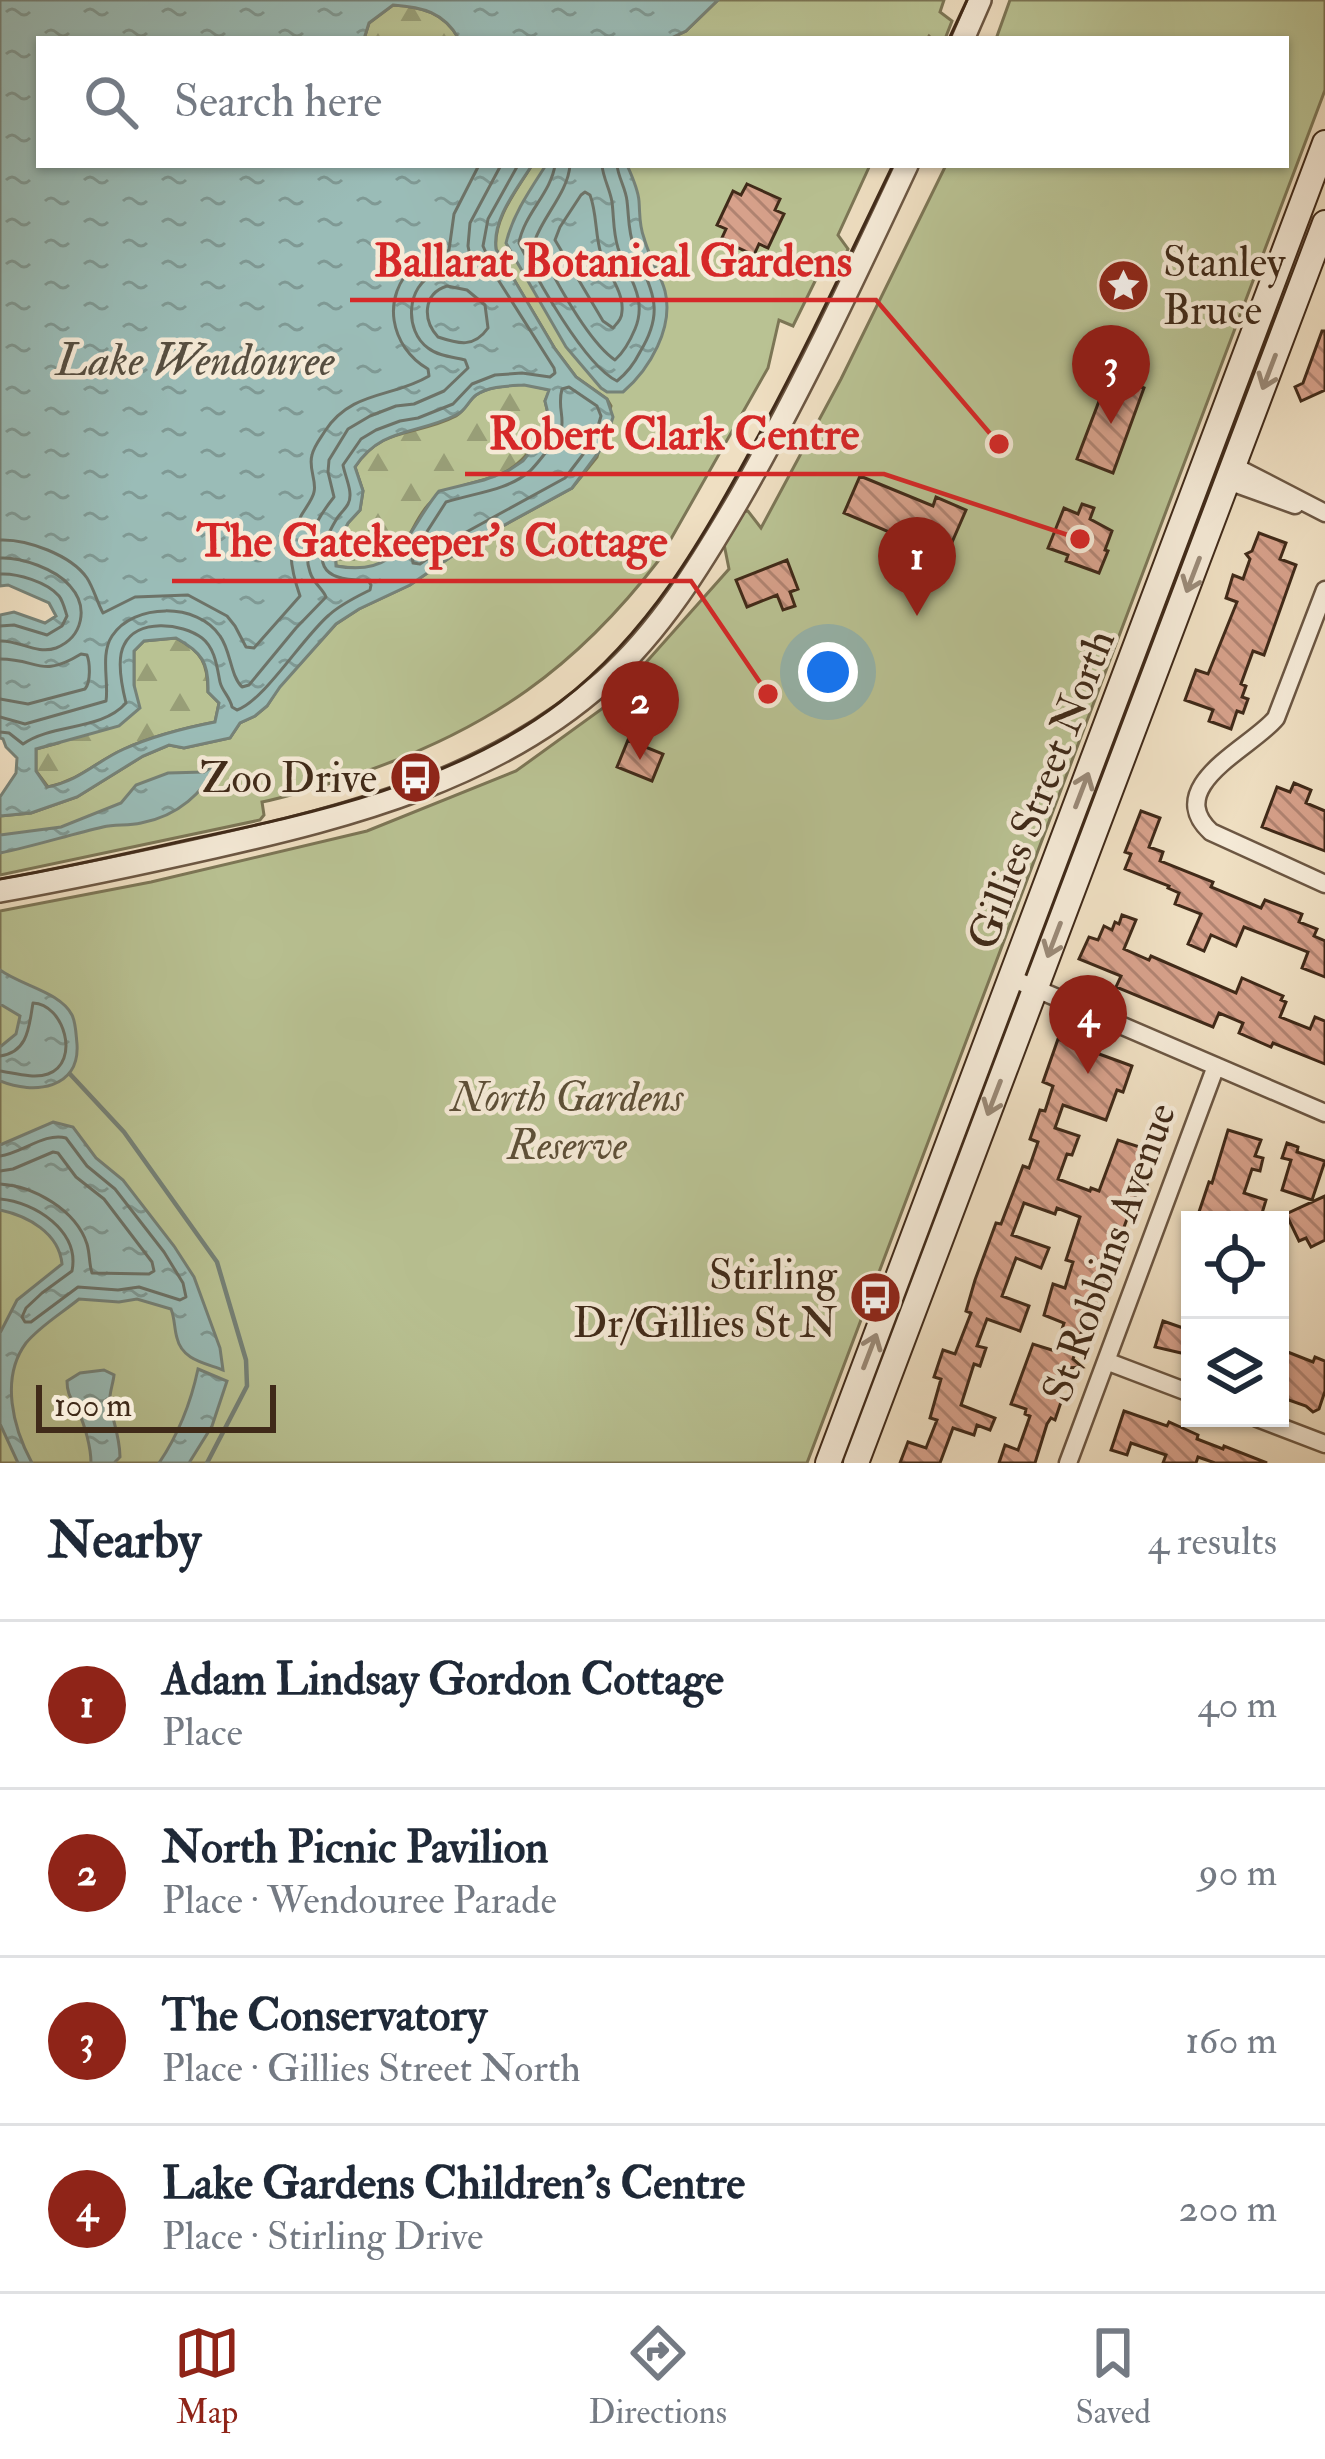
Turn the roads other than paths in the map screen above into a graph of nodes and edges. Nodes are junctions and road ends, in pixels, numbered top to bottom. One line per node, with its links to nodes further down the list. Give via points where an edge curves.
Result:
1 (980, 0): 2 (street)
2 (964, 36)
3 (1325, 143): 6 (main road, Gillies Street North)
4 (906, 168): 11 (street, via 718,536 644,640 586,696 486,760 358,811)
5 (1325, 223): 7 (main road, Gillies Street North, one-way to 7)
6 (1205, 463): 7 (main road); 12 (main road, Gillies Street North, one-way to 6)
7 (1231, 473): 8 (street); 13 (main road, Gillies Street North, one-way to 13)
8 (1325, 513)
9 (1325, 590): 10 (street, via 1276,718 1215,768 1197,802 1210,832)
10 (1325, 884)
11 (0, 891)
12 (1011, 978): 13 (street); 20 (main road, Gillies Street North, one-way to 12)
13 (1036, 988): 14 (street); 21 (main road, Gillies Street North, one-way to 21)
14 (1216, 1066): 15 (street); 16 (street, St Robbins Avenue)
15 (1325, 1113)
16 (1106, 1361): 17 (street); 22 (street, St Robbins Avenue)
17 (1181, 1390)
18 (1281, 1427): 19 (street)
19 (1325, 1444)
20 (830, 1462)
21 (856, 1463)
22 (1068, 1463)

